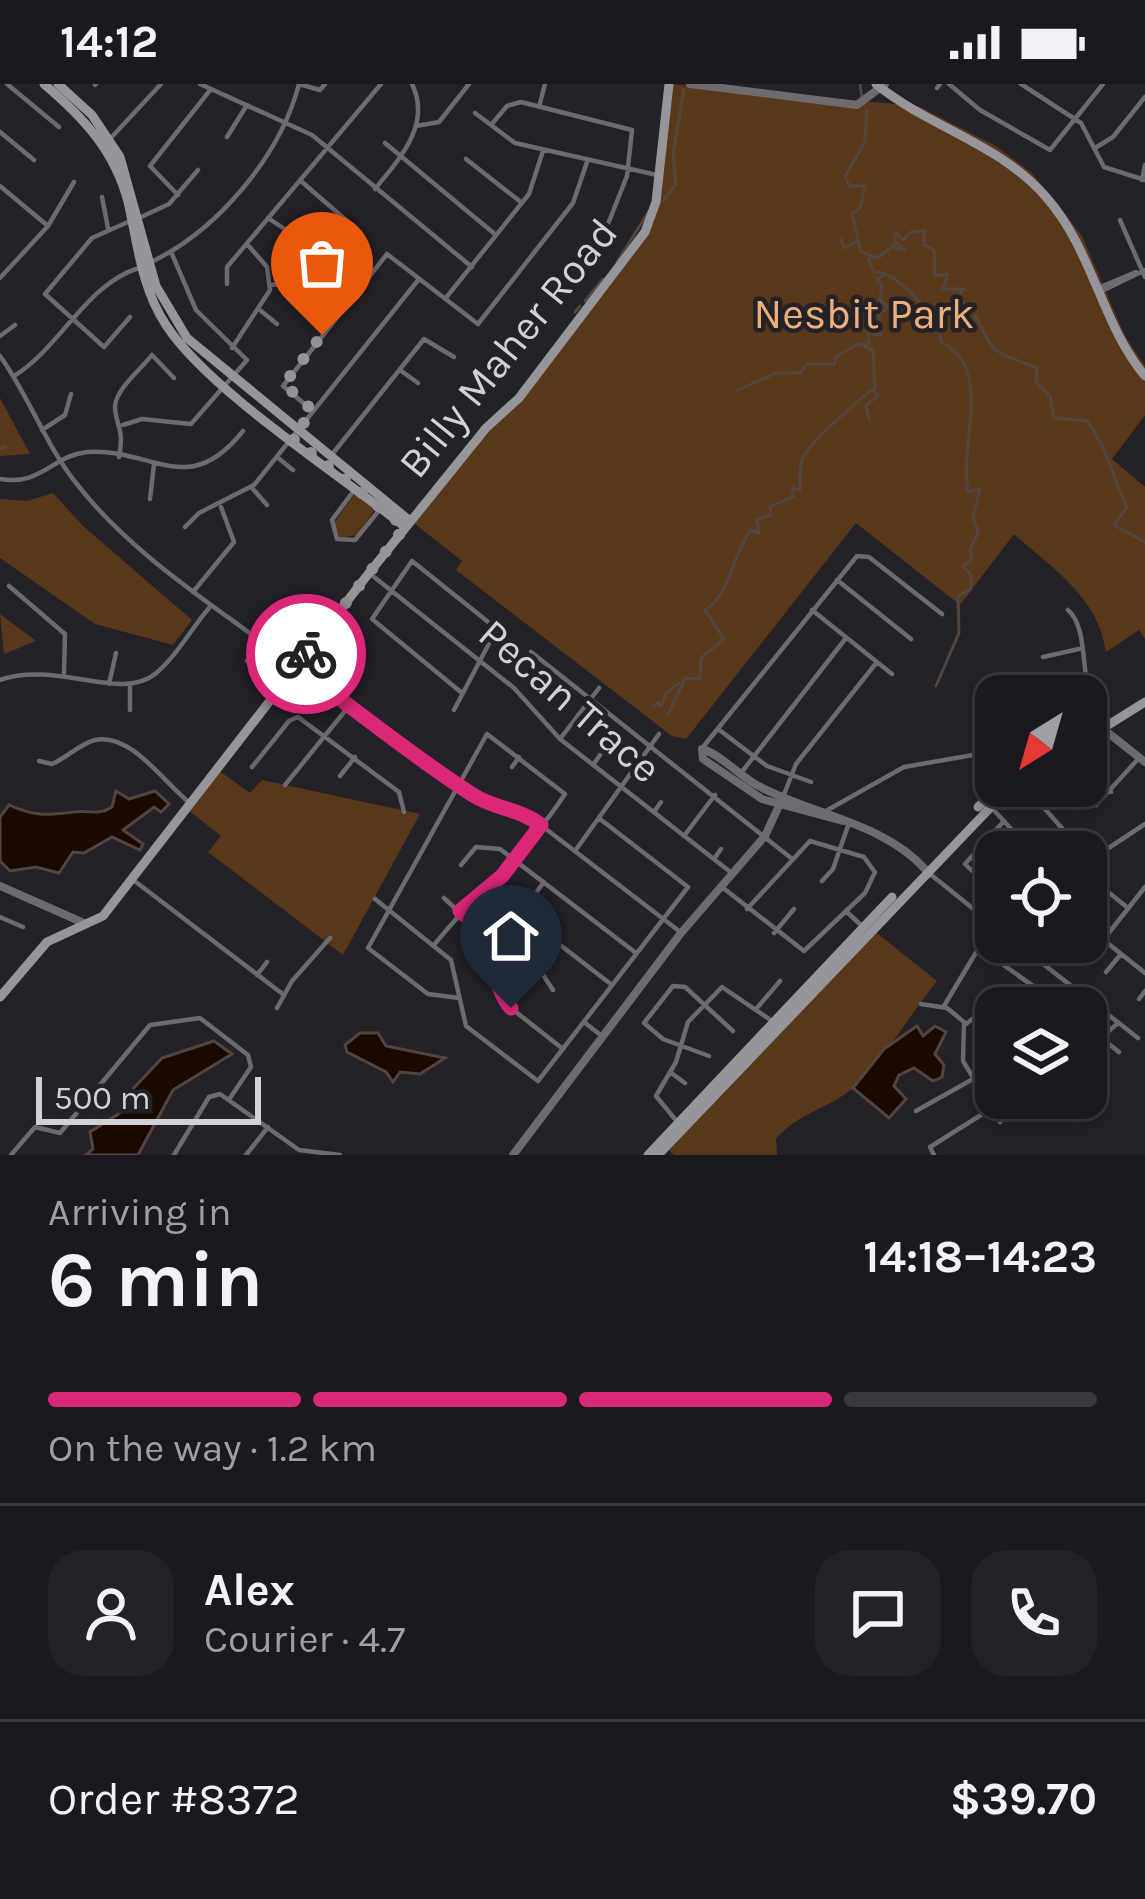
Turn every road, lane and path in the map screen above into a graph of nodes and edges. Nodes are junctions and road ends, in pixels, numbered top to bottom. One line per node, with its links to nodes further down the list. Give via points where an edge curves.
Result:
1 (7, 84): 30 (street)
2 (44, 84): 33 (main road)
3 (58, 84): 33 (main road)
4 (161, 84): 33 (street)
5 (200, 84): 20 (street)
6 (299, 84): 7 (street); 27 (street)
7 (325, 84)
8 (381, 84): 35 (street)
9 (412, 84): 29 (street)
10 (469, 84): 29 (street, via 439,122)
11 (544, 84): 24 (street)
12 (669, 84): 47 (main road, Billy Maher Road)
13 (690, 84): 19 (street)
14 (808, 84): 22 (street)
15 (949, 84): 26 (street, via 1050,150)
16 (1021, 84): 26 (street)
17 (1103, 84): 26 (street)
18 (882, 85): 22 (street, via 857,105); 73 (main road, via 977,135 1037,180 1083,238)
19 (762, 88): 22 (street)
20 (211, 89): 23 (street); 53 (street, via 150,166)
21 (1145, 97): 36 (street, via 1110,140)
22 (806, 98)
23 (247, 105): 27 (street); 32 (street)
24 (539, 107): 28 (street, via 512,103); 46 (street, via 633,129)
25 (476, 113): 28 (street)
26 (1076, 118): 36 (street)
27 (284, 122): 35 (street); 65 (street, via 271,150 198,237)
28 (490, 125): 37 (street)
29 (416, 126): 38 (street)
30 (59, 128)
31 (0, 132): 40 (street)
32 (227, 137)
33 (107, 142): 57 (main road, via 133,185)
34 (385, 143): 38 (street)
35 (326, 148): 48 (street); 52 (street)
36 (1093, 148): 41 (street)
37 (543, 151): 42 (street); 55 (street)
38 (399, 158): 52 (street); 62 (street)
39 (466, 158): 55 (street)
40 (34, 160)
41 (1099, 161): 44 (street); 49 (street)
42 (587, 162): 46 (street); 74 (street, via 573,203 478,324)
43 (1145, 165): 49 (street)
44 (1092, 166)
45 (198, 170): 53 (street)
46 (628, 170): 47 (street); 59 (street)
47 (657, 176): 109 (main road, Billy Maher Road, via 653,215 635,247 519,398)
48 (300, 180): 56 (street); 72 (street, via 354,227 313,280)
49 (1143, 180)
50 (74, 182): 60 (street)
51 (0, 186): 60 (street)
52 (375, 189): 67 (street)
53 (178, 195): 57 (street)
54 (102, 197): 61 (street)
55 (522, 203): 62 (street)
56 (268, 218): 63 (street); 64 (street)
57 (136, 219): 61 (street); 66 (main road)
58 (1120, 220): 68 (street)
59 (608, 224)
60 (48, 226): 69 (street)
61 (108, 228): 77 (street, via 45,295)
62 (496, 235): 67 (street)
63 (295, 236)
64 (247, 244): 71 (street, via 225,270); 72 (street, via 264,262)
65 (172, 253): 66 (street); 81 (street, via 196,310)
66 (144, 265): 77 (street, via 112,279); 88 (main road, via 163,312)
67 (472, 267): 74 (street)
68 (1144, 272): 73 (street)
69 (0, 278)
70 (419, 279): 74 (street); 91 (street); 91 (street, via 387,254 282,386)
71 (227, 284)
72 (270, 285): 75 (street)
73 (1101, 288): 85 (main road)
74 (445, 300)
75 (261, 311): 78 (street); 81 (street)
76 (130, 317): 77 (street, via 104,347)
77 (75, 322): 86 (street, via 42,360)
78 (277, 324)
79 (15, 325): 80 (street)
80 (0, 336)
81 (232, 348): 88 (street, via 247,360)
82 (0, 356): 86 (street)
83 (454, 357): 84 (street, via 425,339)
84 (400, 370): 89 (street); 98 (street)
85 (1145, 372)
86 (14, 376): 93 (street)
87 (174, 378): 92 (street, via 152,356 118,398)
88 (229, 383): 92 (street, via 190,424); 95 (main road)
89 (418, 383)
90 (71, 394): 93 (street, via 64,415)
91 (313, 411): 95 (street)
92 (123, 425): 96 (street)
93 (42, 430): 99 (street)
94 (243, 431): 100 (street, via 197,467)
95 (295, 434): 97 (street); 98 (main road); 104 (main road)
96 (118, 457): 99 (street, via 86,452); 100 (street)
97 (277, 457): 101 (street); 103 (street)
98 (330, 457): 104 (main road)
99 (62, 462): 102 (street, via 31,479); 115 (street, via 105,517)
100 (154, 464): 105 (street)
101 (293, 470)
102 (0, 479)
103 (252, 488): 107 (street); 108 (street)
104 (360, 488): 106 (main road); 106 (street, via 331,523 337,539 355,540)
105 (150, 499)
106 (380, 504): 109 (main road)
107 (220, 505): 110 (street); 115 (street, via 234,542)
108 (267, 505)
109 (407, 524): 111 (main road, Billy Maher Road)
110 (185, 527)
111 (369, 573): 114 (street, Pecan Trace); 130 (main road, Billy Maher Road)
112 (836, 580): 117 (street); 119 (street, via 859,555 869,557); 121 (street)
113 (9, 586): 131 (street, via 64,634)
114 (390, 590): 128 (street, Pecan Trace); 128 (street, via 412,562 496,628); 139 (street, via 372,620)
115 (193, 592): 116 (street)
116 (210, 606): 122 (street); 136 (street, via 159,671)
117 (812, 610): 120 (street); 147 (street)
118 (1068, 610): 123 (street, via 1081,626)
119 (942, 614)
120 (847, 638): 129 (street); 155 (street)
121 (911, 639)
122 (259, 644): 127 (street); 130 (street)
123 (1079, 649): 126 (street); 133 (street)
124 (531, 652): 141 (street)
125 (116, 653): 135 (street)
126 (1043, 656)
127 (247, 661)
128 (480, 661): 137 (street, Pecan Trace); 139 (street)
129 (877, 662): 132 (street); 164 (street)
130 (296, 666): 143 (street); 175 (main road, Billy Maher Road)
131 (64, 673): 134 (street); 135 (street)
132 (892, 674)
133 (1083, 675)
134 (0, 680)
135 (109, 684): 136 (street)
136 (130, 686): 144 (street)
137 (514, 688): 140 (street); 151 (street, Pecan Trace)
138 (599, 688): 141 (street)
139 (462, 694): 145 (street)
140 (506, 697)
141 (591, 699): 151 (street); 152 (street)
142 (1145, 702): 146 (main road)
143 (349, 706): 149 (street); 168 (street)
144 (130, 710)
145 (454, 710)
146 (1107, 725)
147 (718, 729): 153 (street); 155 (street)
148 (1107, 732): 159 (street)
149 (326, 734): 157 (street); 162 (street, via 294,715); 169 (street)
150 (659, 734): 152 (street)
151 (560, 739): 161 (street, Pecan Trace)
152 (651, 745): 170 (street); 173 (street)
153 (704, 747): 166 (street)
154 (600, 755): 161 (street)
155 (753, 755): 164 (street); 166 (street)
156 (975, 755): 184 (street, via 904,767)
157 (355, 757): 165 (street); 182 (street, via 399,792)
158 (519, 758): 163 (street); 168 (street, via 487,734); 189 (street, via 565,794)
159 (1142, 760): 172 (street)
160 (39, 761): 175 (street, via 52,764 106,739)
161 (592, 765): 170 (street, Pecan Trace)
162 (252, 767)
163 (512, 767)
164 (791, 774): 167 (street); 177 (street)
165 (340, 776)
166 (737, 779): 177 (street)
167 (811, 782)
168 (458, 784): 189 (street); 218 (street)
169 (285, 785)
170 (623, 788): 183 (street, Pecan Trace); 185 (street)
171 (1107, 789): 172 (street)
172 (1111, 792): 174 (street)
173 (715, 795): 193 (street); 194 (street)
174 (1107, 796)
175 (190, 802): 205 (main road, Billy Maher Road)
176 (661, 802): 183 (street)
177 (781, 802): 184 (street); 194 (street)
178 (981, 807): 203 (main road)
179 (987, 807): 203 (main road)
180 (991, 807): 186 (street)
181 (1043, 807): 192 (street)
182 (404, 812)
183 (653, 812): 193 (street, Pecan Trace)
184 (823, 815): 187 (street)
185 (600, 819): 198 (street); 222 (street, via 688,887)
186 (1004, 821): 190 (street); 191 (street)
187 (846, 822): 196 (street); 203 (street)
188 (1145, 824): 195 (street)
189 (541, 825): 198 (street); 201 (street)
190 (995, 831)
191 (1013, 831)
192 (1063, 831)
193 (684, 836): 200 (street, Pecan Trace)
194 (765, 836): 199 (street); 204 (street)
195 (1107, 846)
196 (842, 847): 199 (street, via 810,841); 206 (street); 220 (street, via 879,872)
197 (721, 849): 200 (street)
198 (575, 851): 222 (street)
199 (791, 858): 216 (street)
200 (714, 859): 204 (street, Pecan Trace)
201 (515, 860): 202 (street, via 482,845); 207 (street); 219 (street)
202 (461, 865)
203 (924, 868): 214 (street); 225 (main road); 260 (main road)
204 (733, 874): 209 (street)
205 (132, 879): 223 (main road, Billy Maher Road); 241 (street)
206 (822, 881)
207 (544, 882): 230 (street, via 520,914); 233 (street)
208 (0, 886): 223 (street)
209 (722, 887): 216 (street); 226 (street)
210 (1145, 887): 215 (street)
211 (1107, 891): 215 (street)
212 (444, 898): 219 (street)
213 (375, 899): 218 (street)
214 (975, 908)
215 (1128, 908): 228 (street)
216 (747, 909): 227 (street)
217 (794, 909): 227 (street)
218 (390, 910): 232 (street); 249 (street, via 368,948 426,993)
219 (460, 911): 232 (street); 267 (street, via 492,943 506,1002)
220 (847, 912): 225 (street); 227 (street, via 804,951)
221 (0, 917): 224 (street)
222 (662, 919): 226 (street); 233 (street)
223 (90, 926): 248 (main road, Billy Maher Road, via 47,942)
224 (23, 927)
225 (863, 927): 260 (main road)
226 (681, 933): 263 (street)
227 (774, 933)
228 (1107, 935)
229 (330, 938): 247 (street)
230 (553, 939): 243 (street); 245 (street, via 538,967)
231 (1107, 943): 234 (street)
232 (434, 945): 249 (street, via 454,966)
233 (636, 953): 243 (street)
234 (1120, 954): 239 (street); 240 (street)
235 (975, 958): 253 (street)
236 (267, 962): 241 (street)
237 (1001, 963): 244 (street)
238 (1044, 963): 258 (street)
239 (1106, 972)
240 (1145, 973)
241 (256, 975): 247 (street)
242 (780, 981): 255 (street)
243 (612, 985): 257 (street)
244 (1034, 987)
245 (553, 990)
246 (1145, 991): 250 (street)
247 (284, 995): 254 (street)
248 (0, 997)
249 (459, 998): 267 (street, via 469,1030 536,1082)
250 (1139, 999)
251 (705, 1002): 255 (street, via 722,987); 261 (street); 266 (street); 266 (street, via 679,983 644,1023)
252 (921, 1004): 253 (street)
253 (944, 1007): 259 (street)
254 (278, 1008)
255 (757, 1008): 260 (street)
256 (975, 1017): 259 (street)
257 (584, 1022): 263 (street); 267 (street)
258 (1118, 1023): 262 (street); 264 (street)
259 (965, 1024): 271 (street, via 962,1058)
260 (776, 1025): 278 (main road)
261 (733, 1031)
262 (1107, 1035)
263 (603, 1036): 284 (street)
264 (1138, 1038)
265 (1107, 1043): 268 (street)
266 (681, 1045): 269 (street); 270 (street)
267 (563, 1049)
268 (1119, 1052)
269 (710, 1056)
270 (670, 1072): 272 (street); 278 (street, via 656,1096)
271 (974, 1079): 274 (street)
272 (685, 1083)
273 (230, 1098): 279 (street); 280 (street, via 252,1063 200,1018 150,1025 60,1133 35,1127); 281 (street, via 209,1097)
274 (916, 1111)
275 (975, 1119): 287 (street, via 929,1147)
276 (998, 1119): 277 (street)
277 (1000, 1122)
278 (681, 1125): 285 (main road); 286 (main road)
279 (268, 1127): 282 (street); 283 (street, via 299,1150)
280 (11, 1155)
281 (174, 1155)
282 (246, 1155)
283 (340, 1155)
284 (513, 1155)
285 (648, 1155)
286 (658, 1155)
287 (934, 1155)

